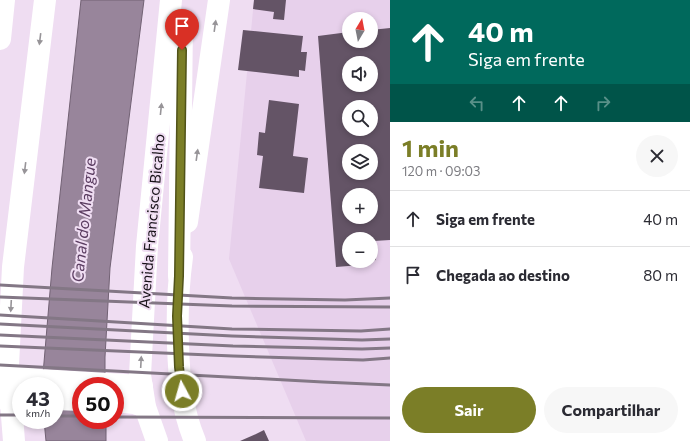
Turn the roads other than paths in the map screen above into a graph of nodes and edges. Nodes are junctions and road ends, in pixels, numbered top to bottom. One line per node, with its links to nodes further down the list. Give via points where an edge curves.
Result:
1 (4, 0): 6 (main road)
2 (45, 0): 8 (main road, one-way to 8, via 13,267)
3 (171, 0): 10 (main road, Avenida Francisco Bicalho, one-way to 3, via 140,375 147,246)
4 (182, 0): 7 (main road)
5 (219, 0): 7 (main road, one-way to 5)
6 (0, 39)
7 (179, 276): 18 (main road, via 179,367 185,412)
8 (8, 373): 9 (main road); 11 (main road)
9 (72, 386)
10 (142, 386): 12 (main road); 14 (main road, Avenida Francisco Bicalho)
11 (12, 388)
12 (124, 393)
13 (124, 398): 14 (main road)
14 (146, 407): 17 (main road, Avenida Francisco Bicalho)
15 (15, 429): 16 (main road)
16 (14, 441)
17 (157, 441)
18 (195, 441)

